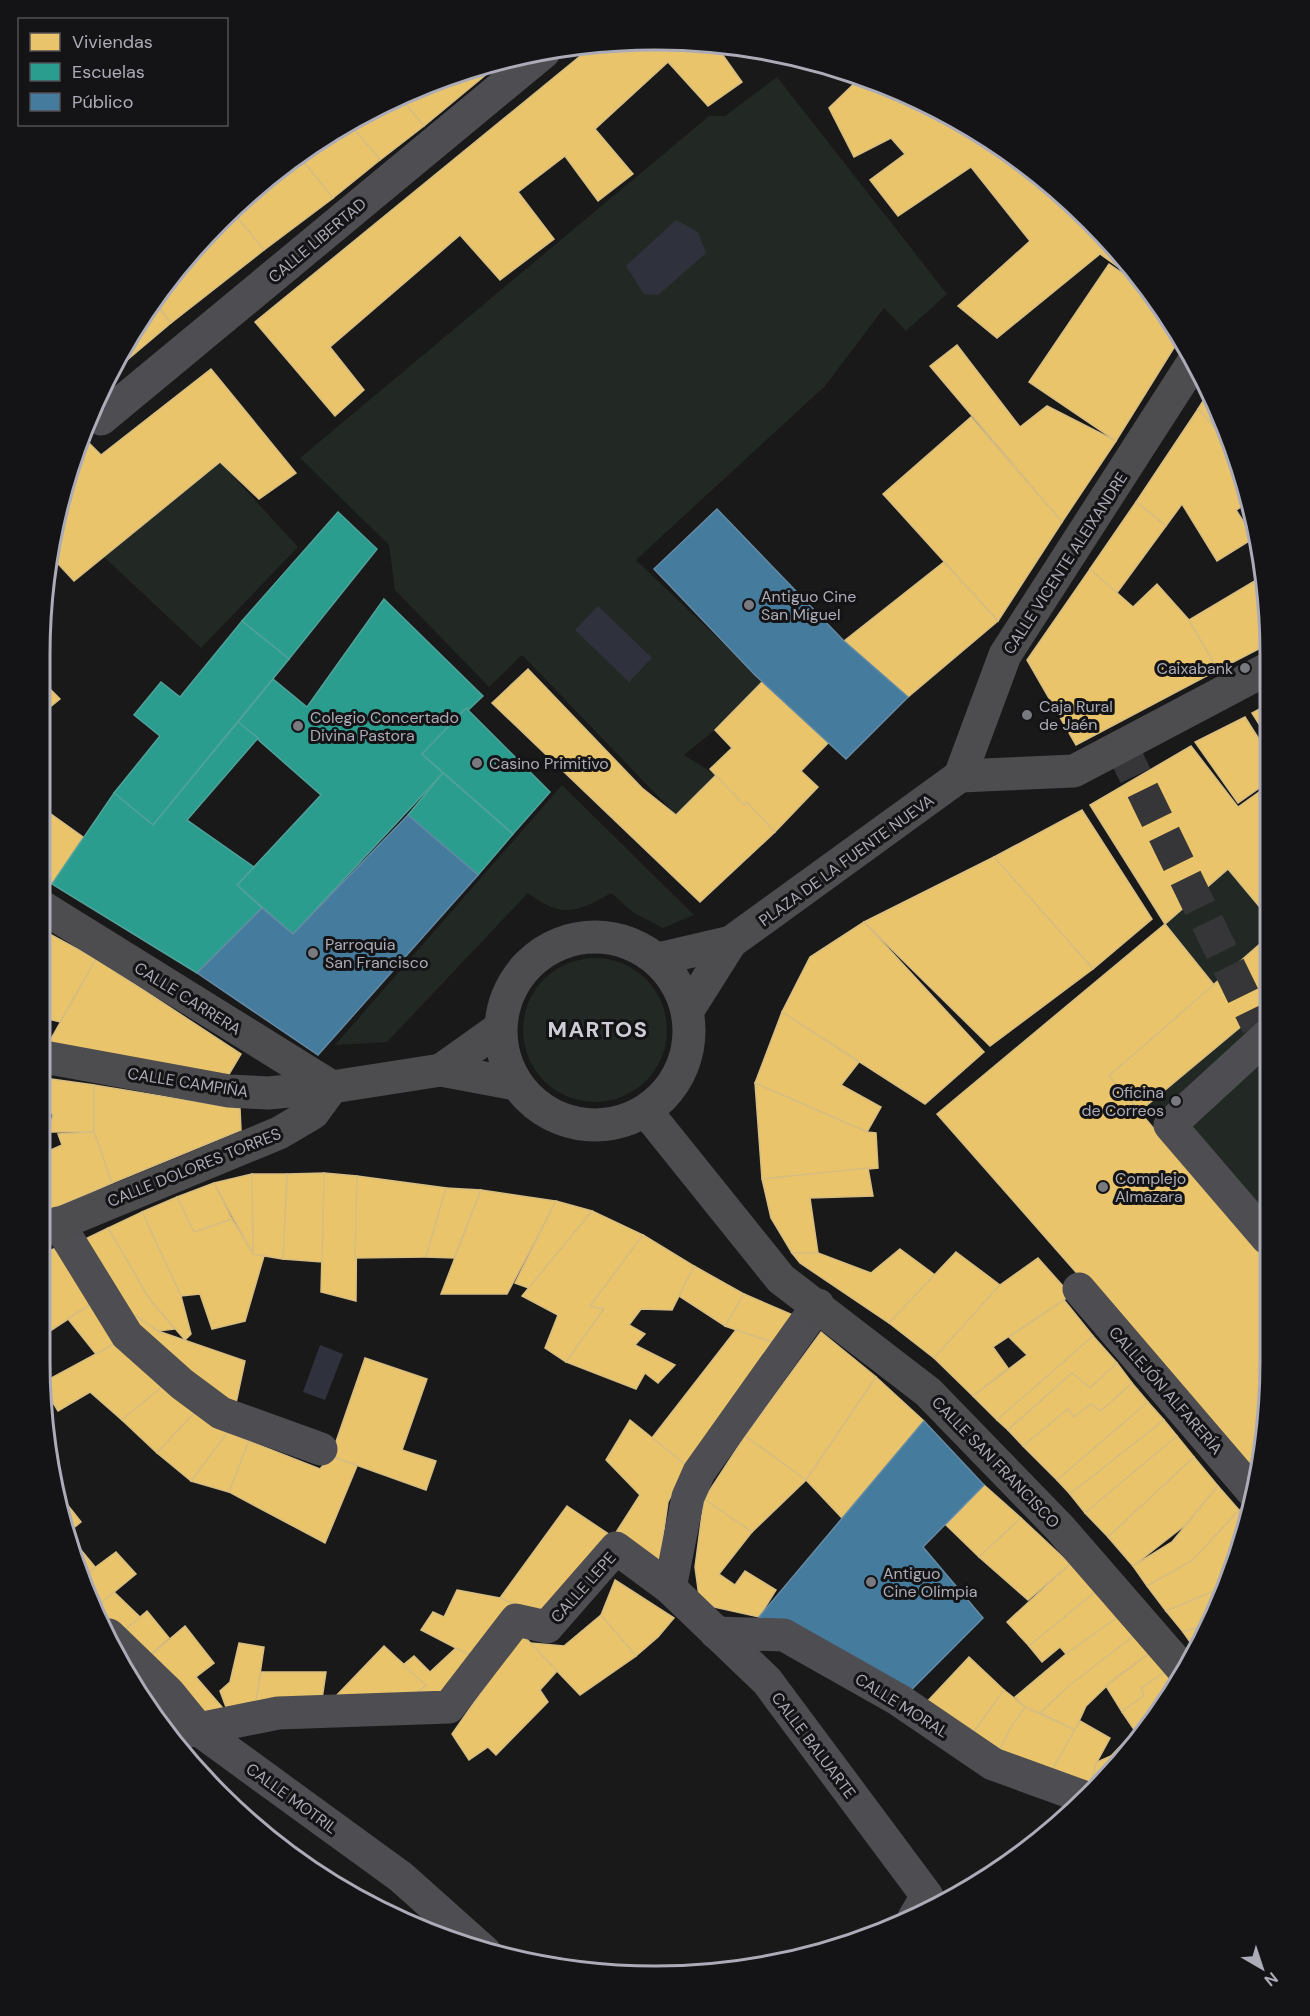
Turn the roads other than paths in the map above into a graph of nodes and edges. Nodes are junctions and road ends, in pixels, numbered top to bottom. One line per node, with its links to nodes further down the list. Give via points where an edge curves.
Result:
1 (532, 62): 3 (street, CALLE LIBERTAD)
2 (1189, 370): 5 (street, CALLE VICENTE ALEIXANDRE, via 1005,655)
3 (99, 416)
4 (1260, 673): 5 (street, via 1074,771)
5 (960, 776): 7 (street, PLAZA DE LA FUENTE NUEVA)
6 (50, 912): 15 (street, CALLE CARRERA)
7 (731, 942): 8 (street, PLAZA DE LA FUENTE NUEVA); 9 (street, PLAZA DE LA FUENTE NUEVA)
8 (658, 960): 9 (street, via 677,982); 10 (street, via 632,944 602,936 572,939 544,951 521,972 506,998)
9 (688, 1010): 16 (street, via 690,1039 683,1067 668,1092)
10 (500, 1028): 13 (street); 14 (street, via 504,1057)
11 (1260, 1037): 18 (street, via 1170,1125)
12 (50, 1058): 15 (street, CALLE CAMPIÑA, via 229,1091 268,1093)
13 (441, 1070): 14 (street); 15 (street)
14 (516, 1084): 16 (street, via 536,1106 561,1120 589,1126 619,1123)
15 (332, 1087): 17 (street, CALLE DOLORES TORRES, via 313,1113 279,1133)
16 (646, 1111): 20 (street, CALLE SAN FRANCISCO, via 781,1279)
17 (51, 1226): 21 (street, via 127,1335 182,1384 221,1413)
18 (1260, 1231)
19 (1079, 1289): 22 (street, CALLEJÓN ALFARERÍA)
20 (818, 1305): 23 (street, via 699,1472 688,1497); 26 (street, CALLE SAN FRANCISCO, via 928,1392 1060,1528)
21 (321, 1449)
22 (1247, 1486)
23 (670, 1588): 24 (street, CALLE BALUARTE); 27 (street, CALLE LEPE, via 615,1548 547,1627 516,1620 449,1707 278,1713)
24 (716, 1633): 28 (street, CALLE MORAL, via 784,1635 899,1700 993,1764); 29 (street, CALLE BALUARTE, via 767,1681 927,1896)
25 (122, 1648): 27 (street, CALLE MOTRIL, via 168,1692)
26 (1179, 1665)
27 (184, 1733): 30 (street, CALLE MOTRIL, via 401,1877)
28 (1077, 1794)
29 (922, 1904)
30 (467, 1936)

